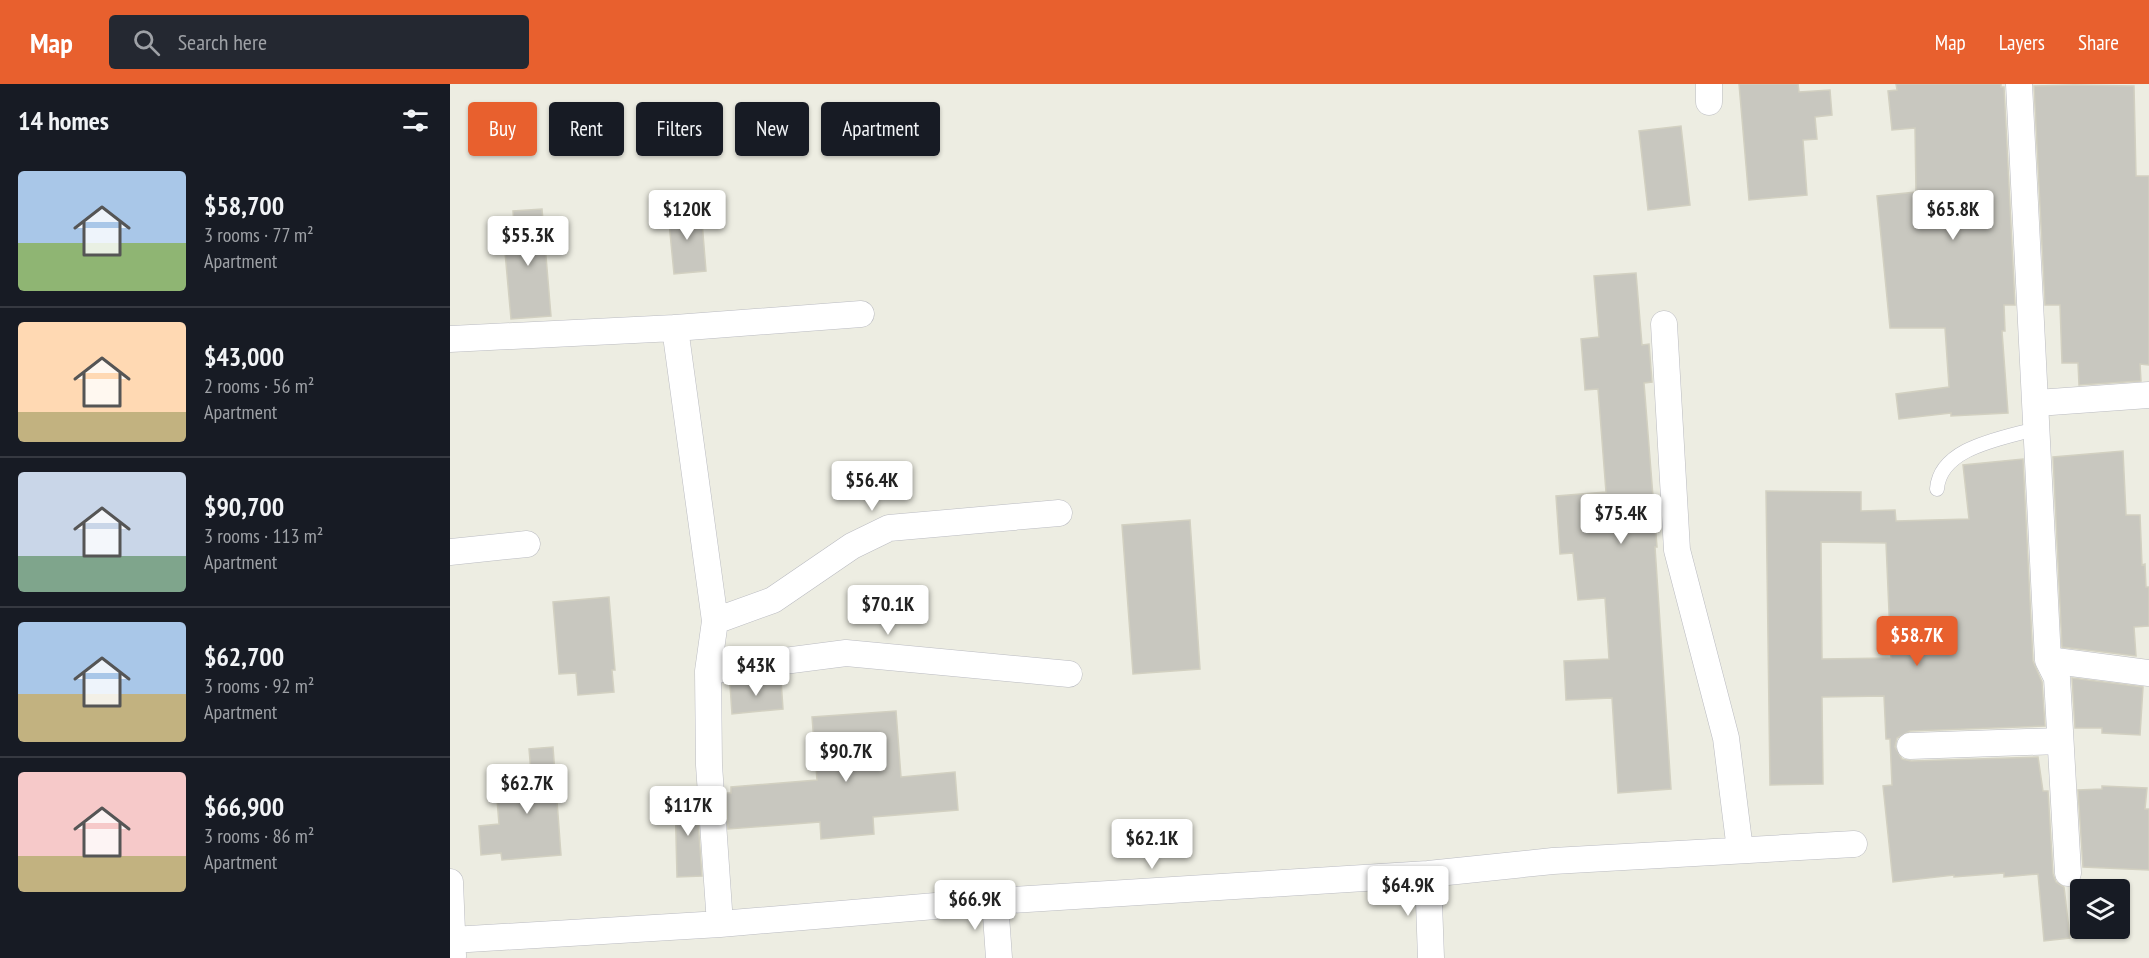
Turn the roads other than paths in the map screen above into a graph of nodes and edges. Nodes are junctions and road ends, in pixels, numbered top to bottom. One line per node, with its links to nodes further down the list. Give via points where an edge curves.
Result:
1 (2019, 84): 7 (street)
2 (861, 314): 4 (street)
3 (1664, 324): 21 (street, via 1677,550 1726,738)
4 (675, 328): 5 (street); 13 (street)
5 (450, 339)
6 (2149, 395): 7 (street)
7 (2037, 403): 8 (street)
8 (2038, 428): 9 (lane, via 1976,447 1952,459 1938,479); 14 (street)
9 (1937, 489)
10 (1059, 513): 13 (street, via 889,528 852,546 772,600)
11 (527, 544): 12 (street)
12 (450, 552)
13 (715, 621): 15 (street)
14 (2048, 660): 16 (street); 18 (street, via 2057,678)
15 (708, 671): 17 (street, via 846,653); 26 (street, via 709,765)
16 (2149, 673)
17 (1069, 674)
18 (2059, 741): 19 (street); 22 (street)
19 (1910, 746)
20 (1854, 844): 21 (street)
21 (1740, 850): 23 (street, via 1554,861)
22 (2068, 873)
23 (1428, 874): 25 (street); 29 (street)
24 (450, 882): 27 (street)
25 (995, 901): 26 (street); 28 (street)
26 (720, 924): 27 (street)
27 (453, 949)
28 (999, 958)
29 (1431, 958)

